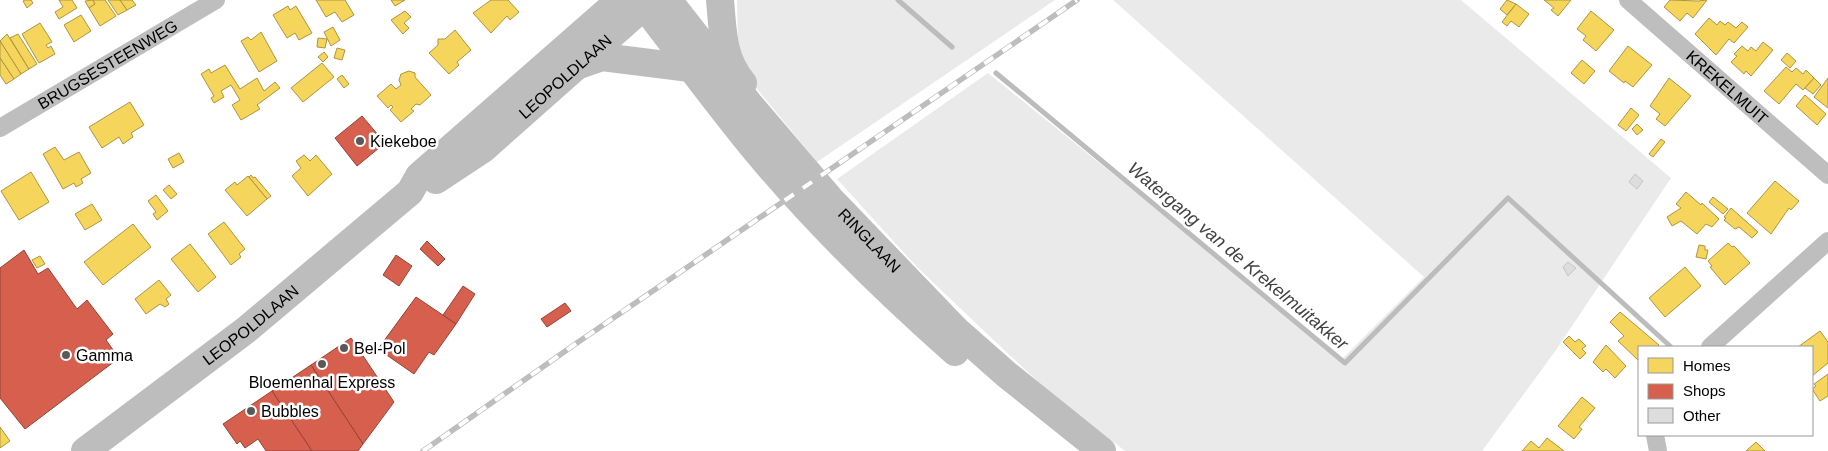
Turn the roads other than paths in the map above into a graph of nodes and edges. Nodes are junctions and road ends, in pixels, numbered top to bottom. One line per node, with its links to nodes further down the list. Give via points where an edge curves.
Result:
1 (216, 0): 8 (street, BRUGSESTEENWEG)
2 (720, 0): 7 (main road, via 726,53 732,70 749,91)
3 (1628, 0): 9 (street, KREKELMUIT)
4 (645, 1): 5 (main road, LEOPOLDLAAN); 6 (main road, RINGLAAN); 7 (main road, RINGLAAN); 10 (main road, LEOPOLDLAAN, via 419,176)
5 (578, 65): 6 (main road, via 602,57); 10 (main road, LEOPOLDLAAN, via 483,149 426,187)
6 (690, 68): 15 (main road, RINGLAAN, via 768,164 860,264 974,368)
7 (750, 105): 16 (main road, RINGLAAN, via 832,201 956,330)
8 (0, 128)
9 (1828, 175)
10 (410, 192): 14 (main road, LEOPOLDLAAN, via 246,330)
11 (1828, 241): 12 (street)
12 (1711, 346)
13 (1655, 436): 17 (street)
14 (85, 451)
15 (1076, 451)
16 (1102, 451)
17 (1658, 451)

